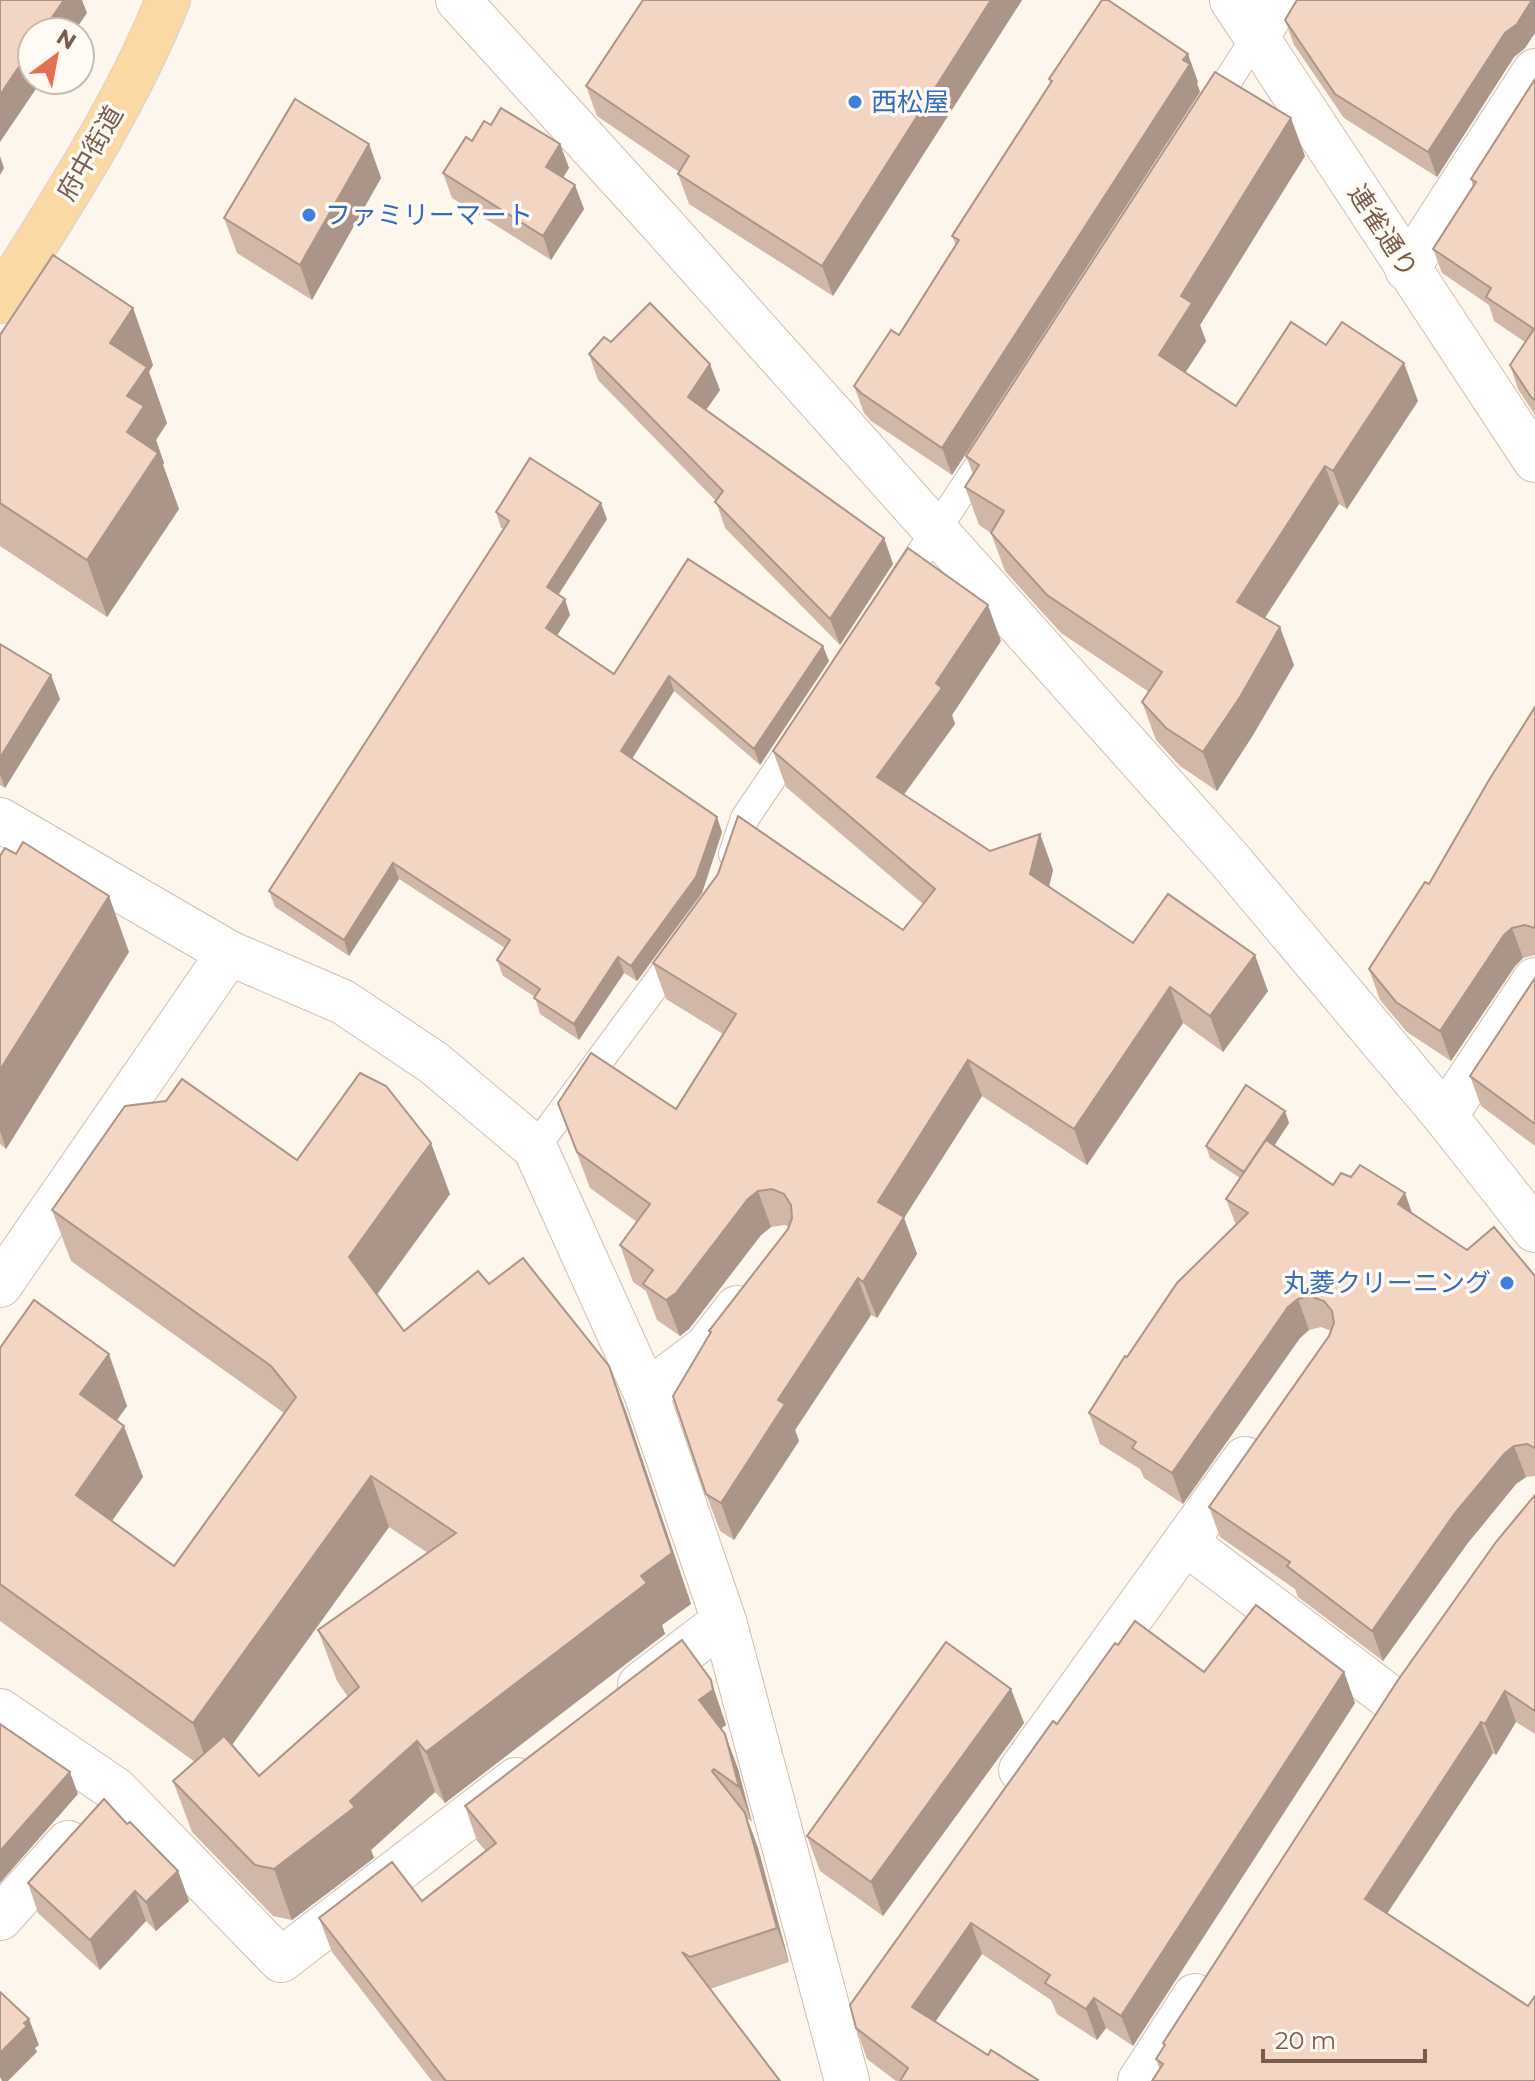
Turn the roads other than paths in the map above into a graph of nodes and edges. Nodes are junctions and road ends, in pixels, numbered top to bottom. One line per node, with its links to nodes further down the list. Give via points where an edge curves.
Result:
1 (168, 0): 9 (main road, 府中街道, via 121,100)
2 (1232, 0): 5 (street, 連雀通り)
3 (1280, 0): 5 (street)
4 (479, 8): 12 (street)
5 (1256, 37): 7 (lane); 8 (street, 連雀通り)
6 (1535, 71): 8 (street)
7 (1195, 130)
8 (1407, 269): 11 (street, 連雀通り)
9 (0, 301)
10 (1005, 424): 12 (lane)
11 (1535, 460)
12 (936, 531): 13 (lane); 20 (street, via 1228,858)
13 (884, 609)
14 (815, 714): 16 (lane, via 745,818)
15 (0, 820): 18 (street)
16 (726, 873)
17 (699, 926): 21 (lane)
18 (229, 953): 21 (street, via 343,1002 434,1063); 24 (street)
19 (1535, 980): 20 (street)
20 (1445, 1116): 22 (street)
21 (535, 1148): 25 (street)
22 (1535, 1230)
23 (763, 1274): 25 (street, via 707,1347)
24 (0, 1285)
25 (646, 1393): 28 (street)
26 (1266, 1429): 27 (street)
27 (1186, 1543): 29 (street, via 1381,1710); 34 (street)
28 (724, 1621): 30 (street); 38 (street)
29 (1416, 1659)
30 (610, 1708)
31 (0, 1711): 33 (street)
32 (547, 1757): 33 (street, via 281,1960)
33 (116, 1790): 35 (street)
34 (1000, 1799)
35 (0, 1918)
36 (1217, 1962): 40 (street)
37 (861, 1990): 38 (street)
38 (833, 2028): 39 (street)
39 (847, 2081)
40 (1140, 2081)

